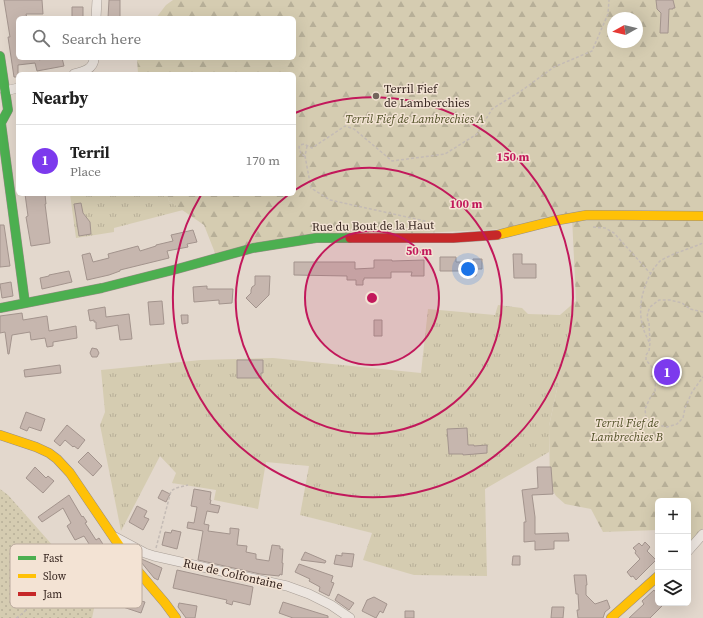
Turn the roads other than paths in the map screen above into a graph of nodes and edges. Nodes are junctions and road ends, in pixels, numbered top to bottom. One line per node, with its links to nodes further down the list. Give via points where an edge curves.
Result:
1 (97, 0): 2 (street)
2 (96, 16)
3 (0, 56): 7 (street)
4 (94, 60): 5 (street, via 86,71)
5 (82, 72)
6 (16, 88): 7 (street)
7 (5, 91): 8 (street, via 8,110)
8 (0, 123): 10 (street)
9 (703, 216): 10 (street, Rue du Bout de la Haut, via 587,215 500,235 447,238 316,238 253,248 102,288)
10 (25, 303): 11 (street, Rue du Bout de la Haut)
11 (0, 308)
12 (0, 435): 14 (street, via 54,456 70,473)
13 (703, 534): 17 (street)
14 (114, 537): 15 (street); 16 (street, Rue de Colfontaine)
15 (119, 544)
16 (128, 544)
17 (691, 548)
18 (142, 551): 22 (street, Rue de Colfontaine, via 287,586 331,605)
19 (142, 576): 21 (street)
20 (655, 579): 23 (street)
21 (176, 618)
22 (350, 618)
23 (611, 618)

